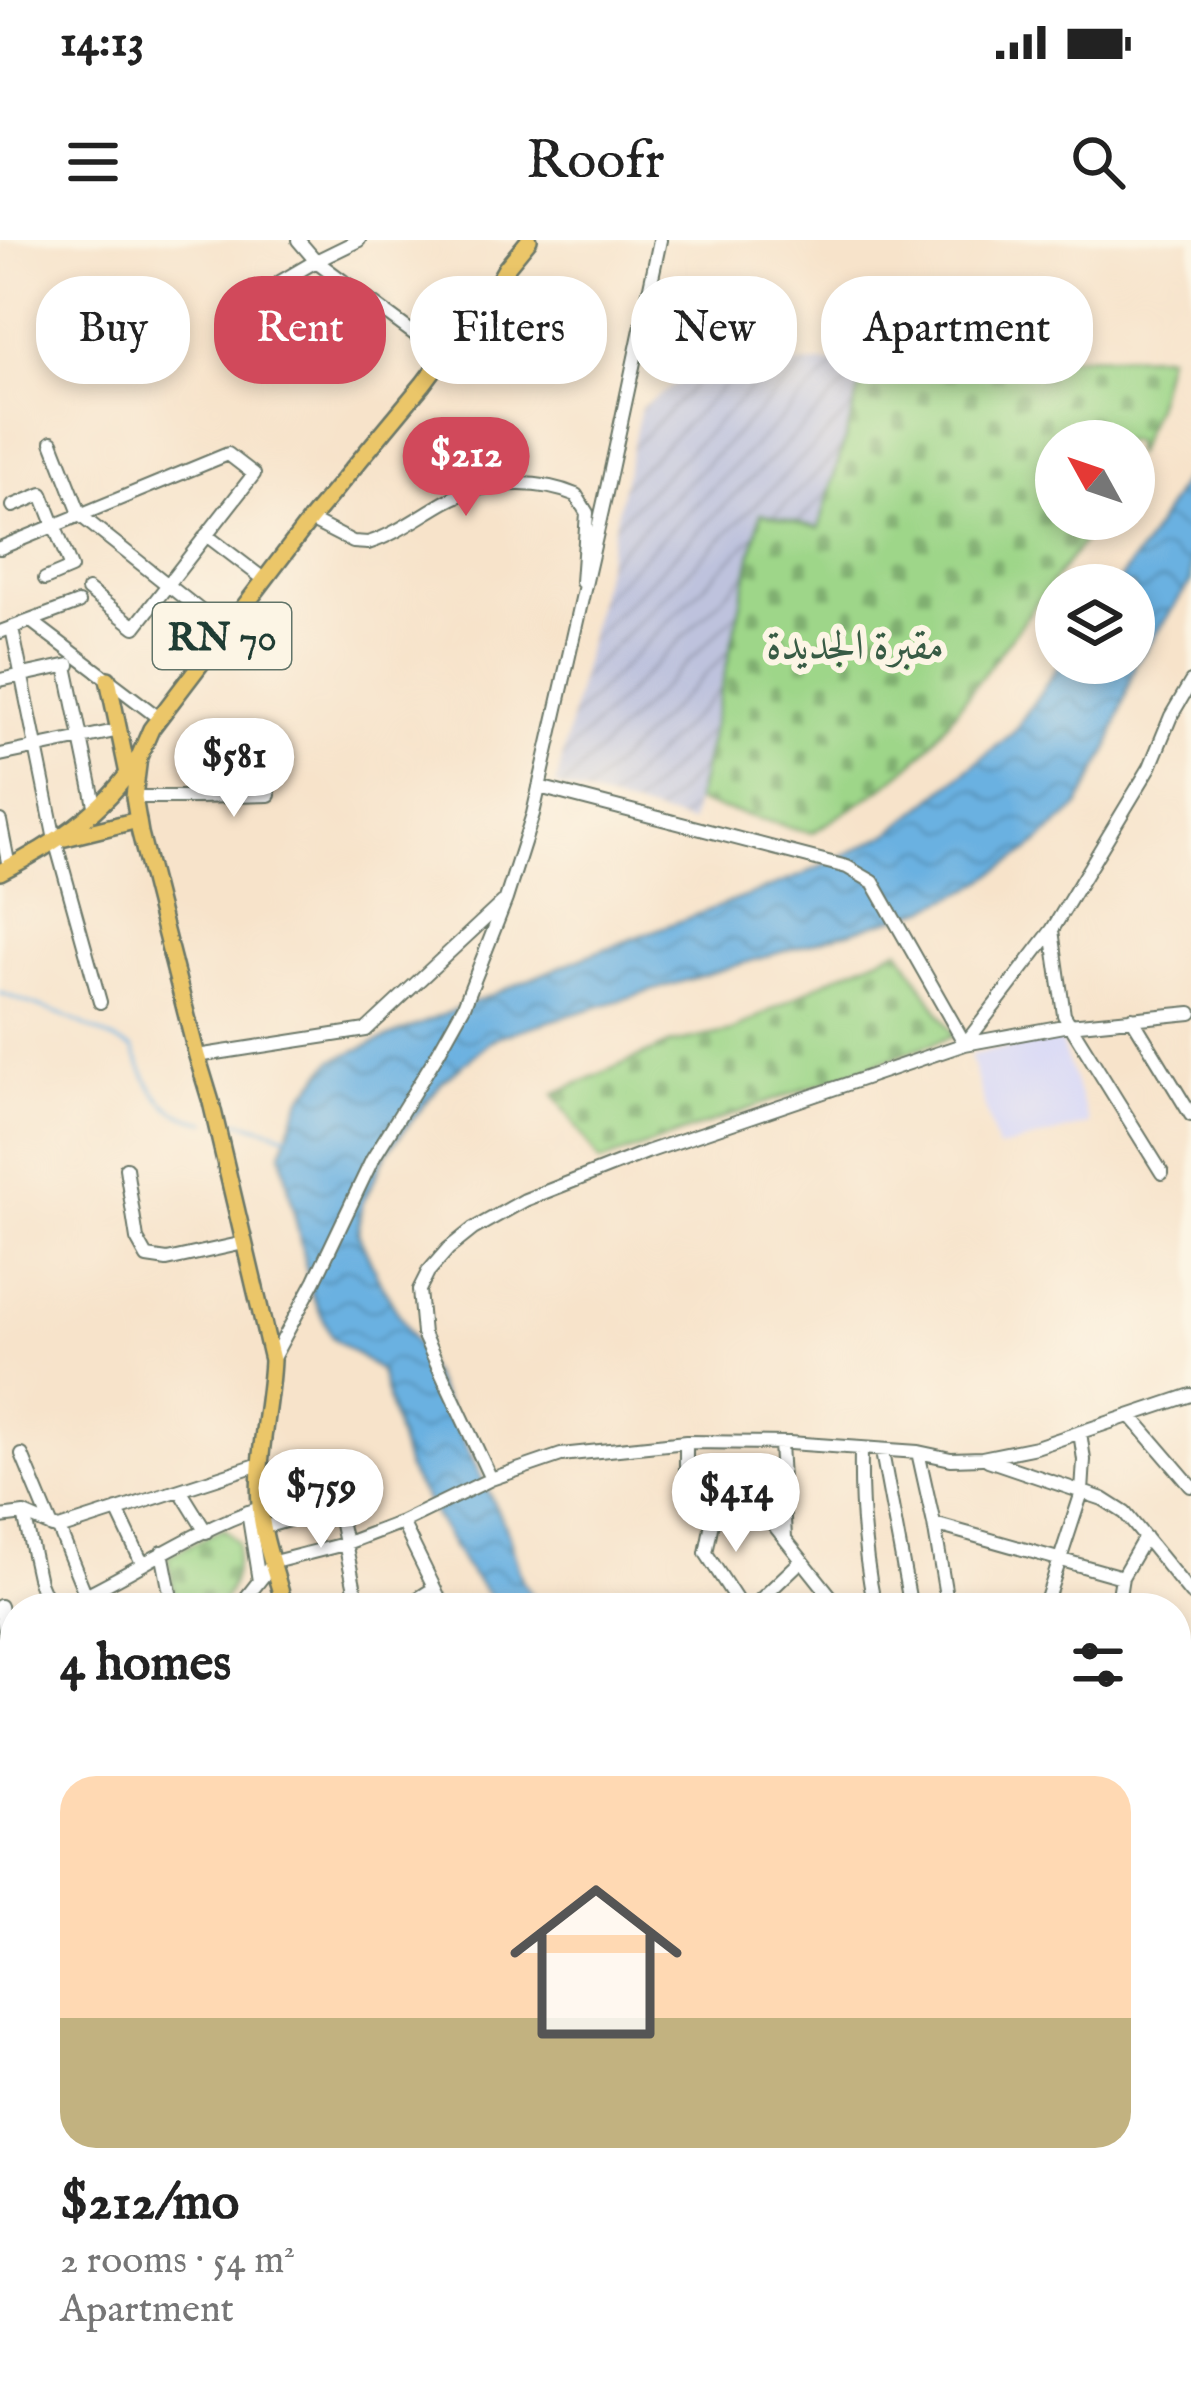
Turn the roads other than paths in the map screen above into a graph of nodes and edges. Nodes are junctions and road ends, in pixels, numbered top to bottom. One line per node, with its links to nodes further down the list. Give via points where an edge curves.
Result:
1 (298, 240): 5 (street)
2 (358, 240): 5 (street)
3 (529, 240): 7 (main road, RN 70)
4 (660, 240): 21 (street)
5 (310, 255): 6 (street); 8 (street)
6 (286, 276)
7 (501, 276)
8 (410, 330)
9 (421, 384): 13 (main road, RN 70)
10 (52, 442): 12 (street)
11 (13, 506): 14 (street, via 42,494)
12 (81, 515): 14 (street); 15 (street, via 228,454 254,474); 19 (street)
13 (310, 520): 18 (main road, RN 70); 21 (street, via 368,543 462,494 518,484 559,489 576,495 587,513)
14 (55, 526): 16 (street); 17 (street, via 71,568)
15 (206, 536): 18 (street); 19 (street)
16 (0, 548)
17 (45, 579)
18 (265, 580): 25 (main road, RN 70)
19 (167, 584): 20 (street, via 135,627); 25 (street)
20 (88, 590)
21 (584, 598): 40 (street)
22 (78, 604): 23 (street)
23 (31, 620): 24 (street); 26 (street)
24 (6, 630): 28 (street)
25 (226, 631): 32 (main road, RN 70)
26 (85, 662): 27 (street); 29 (street)
27 (67, 666): 28 (street); 34 (street)
28 (22, 675): 30 (street); 35 (street)
29 (108, 679): 32 (street); 33 (main road)
30 (0, 680)
31 (1191, 682): 50 (street)
32 (159, 718): 37 (main road, RN 70)
33 (119, 730): 34 (street); 39 (main road)
34 (81, 738): 35 (street); 44 (street)
35 (37, 748): 36 (street); 47 (street)
36 (0, 755)
37 (139, 757): 39 (main road); 42 (main road, RN 70)
38 (217, 768): 43 (street)
39 (128, 774): 44 (main road)
40 (539, 787): 49 (street); 55 (street, via 848,867 873,882)
41 (269, 795): 43 (street)
42 (134, 796): 43 (street); 45 (main road, RN 70)
43 (197, 797)
44 (96, 810): 47 (main road)
45 (138, 820): 47 (main road); 56 (main road, RN 70)
46 (0, 821): 48 (street)
47 (55, 840): 48 (main road); 51 (street)
48 (5, 869)
49 (506, 899): 56 (street, via 366,1030); 61 (street, via 464,1006 372,1160)
50 (1052, 930): 54 (street); 55 (street)
51 (100, 1001)
52 (1190, 1016): 53 (street)
53 (1132, 1018): 54 (street); 57 (street)
54 (1069, 1025): 55 (street); 59 (street)
55 (965, 1044): 73 (street, via 525,1199 448,1249 419,1290 423,1334)
56 (196, 1055): 60 (main road, RN 70)
57 (1191, 1115)
58 (126, 1168): 60 (street, via 147,1257)
59 (1162, 1173)
60 (244, 1243): 61 (main road, RN 70)
61 (272, 1360): 72 (main road, RN 70)
62 (1191, 1395): 63 (street)
63 (1130, 1416): 64 (street); 74 (street)
64 (1080, 1432): 71 (street); 79 (street)
65 (686, 1442): 66 (street); 73 (street, via 561,1455); 78 (street, via 686,1491)
66 (779, 1443): 67 (street); 76 (street)
67 (861, 1450): 68 (street); 112 (street)
68 (882, 1452): 69 (street); 113 (street)
69 (918, 1452): 71 (street); 85 (street)
70 (22, 1455): 87 (street)
71 (982, 1458): 79 (street)
72 (260, 1464): 75 (street); 81 (main road, RN 70)
73 (488, 1481): 84 (street)
74 (1191, 1486)
75 (180, 1490): 80 (street); 88 (street)
76 (781, 1490): 77 (street); 90 (street)
77 (747, 1491): 78 (street); 90 (street)
78 (718, 1492): 109 (street, via 706,1553)
79 (1082, 1492): 89 (street, via 1125,1513); 95 (street)
80 (117, 1510): 87 (street); 96 (street)
81 (254, 1510): 86 (main road, RN 70); 88 (street); 98 (street)
82 (24, 1514): 83 (street); 87 (street); 100 (street)
83 (0, 1517)
84 (408, 1518): 91 (street); 99 (street)
85 (934, 1524): 95 (street); 114 (street)
86 (264, 1527): 91 (street, via 337,1506); 94 (main road, RN 70)
87 (55, 1528): 101 (street)
88 (206, 1532): 92 (street)
89 (1144, 1537): 97 (street); 117 (street)
90 (785, 1540): 93 (street)
91 (344, 1544): 94 (street); 106 (street)
92 (162, 1552): 96 (street); 103 (street)
93 (802, 1560): 110 (street); 111 (street)
94 (274, 1562): 98 (street); 105 (main road, RN 70)
95 (1060, 1562): 97 (street); 115 (street)
96 (142, 1563): 102 (street)
97 (1122, 1577): 116 (street)
98 (259, 1581): 104 (street)
99 (433, 1589): 107 (street); 108 (street)
100 (45, 1593)
101 (84, 1593)
102 (100, 1593)
103 (170, 1593)
104 (250, 1593)
105 (281, 1593)
106 (355, 1593)
107 (427, 1593)
108 (435, 1593)
109 (732, 1593)
110 (770, 1593)
111 (828, 1593)
112 (872, 1593)
113 (908, 1593)
114 (946, 1593)
115 (1049, 1593)
116 (1119, 1593)
117 (1190, 1593)

